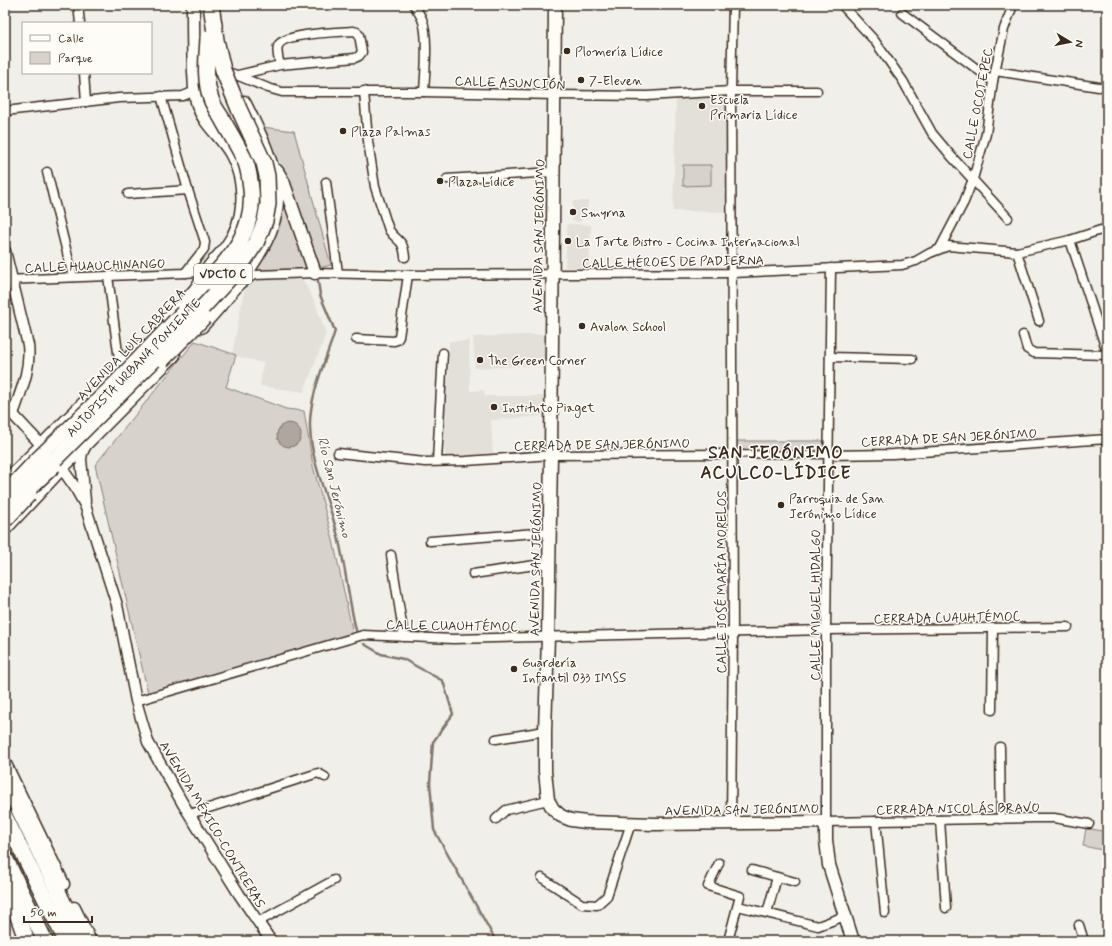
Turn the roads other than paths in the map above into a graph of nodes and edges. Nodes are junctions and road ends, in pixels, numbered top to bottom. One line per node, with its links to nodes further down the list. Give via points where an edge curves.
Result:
1 (78, 5): 12 (street)
2 (193, 5): 14 (main road, AVENIDA LUIS CABRERA)
3 (204, 5): 13 (highway, AUTOPISTA URBANA PONIENTE / VDCTO C)
4 (211, 5): 80 (highway, AUTOPISTA URBANA PONIENTE / VDCTO C, bridge, via 223,70 264,163 267,176 268,204 261,232 238,269)
5 (216, 5): 13 (main road)
6 (414, 5): 25 (street, via 422,19 424,30)
7 (555, 5): 26 (main road, AVENIDA SAN JERÓNIMO)
8 (733, 5): 23 (street, CALLE JOSÉ MARÍA MORELOS)
9 (842, 5): 35 (street, via 874,40 903,81 932,133)
10 (1013, 5): 16 (street, CALLE OCOTEPEC, via 1004,29)
11 (902, 13): 19 (street)
12 (80, 22)
13 (214, 37): 14 (main road, via 206,32); 18 (main road); 57 (highway, bridge, via 207,73 208,88 211,100 246,164 252,196 248,224 239,244 220,269); 82 (highway, AUTOPISTA URBANA PONIENTE / VDCTO C, bridge, via 214,66 260,177 259,206 251,235 236,259 121,383)
14 (192, 39): 21 (main road, AVENIDA LUIS CABRERA)
15 (279, 65): 15 (street, via 355,58 362,52 359,35 357,32 347,31 287,39 278,46); 18 (street)
16 (995, 71): 19 (street, CALLE OCOTEPEC); 20 (street)
17 (84, 74): 28 (street)
18 (234, 74): 22 (street, CALLE ASUNCIÓN, via 282,92); 31 (main road, via 240,95)
19 (993, 81): 35 (street, CALLE OCOTEPEC, via 986,134)
20 (1099, 87)
21 (195, 91): 27 (street, via 183,96); 29 (main road, AVENIDA LUIS CABRERA)
22 (364, 91): 25 (street, CALLE ASUNCIÓN); 46 (street, via 375,187 389,230 403,244)
23 (731, 91): 24 (street, CALLE ASUNCIÓN); 26 (street, CALLE ASUNCIÓN, via 647,96); 51 (street, CALLE JOSÉ MARÍA MORELOS)
24 (817, 91)
25 (424, 92): 26 (street, CALLE ASUNCIÓN)
26 (554, 95): 33 (main road, AVENIDA SAN JERÓNIMO)
27 (161, 96): 28 (street); 37 (street, CALLE HUAUCHINANGO)
28 (86, 102): 30 (street)
29 (198, 105): 57 (main road, AVENIDA LUIS CABRERA, via 203,116 228,145 243,188 243,204 232,237); 57 (main road, AVENIDA LUIS CABRERA, via 222,122 242,143 253,169 256,190 252,221 242,245 230,260)
30 (5, 111)
31 (265, 148): 41 (main road, via 276,182 277,197); 49 (main road, via 283,181)
32 (47, 172): 55 (street)
33 (553, 172): 34 (street); 52 (main road, AVENIDA SAN JERÓNIMO)
34 (447, 179)
35 (973, 179): 39 (street); 43 (street, CALLE OCOTEPEC)
36 (326, 182): 50 (street)
37 (188, 190): 38 (street); 48 (street, CALLE HUAUCHINANGO, via 205,242 204,249)
38 (128, 194)
39 (1008, 218)
40 (1107, 228): 42 (street, CALLE HÉROES DE PADIERNA)
41 (268, 235): 58 (main road); 85 (main road, bridge, via 205,318 164,361)
42 (1070, 240): 45 (street, CALLE HÉROES DE PADIERNA); 62 (street)
43 (940, 248): 45 (street, CALLE HÉROES DE PADIERNA, via 956,246); 47 (street, CALLE HÉROES DE PADIERNA, via 916,261 902,265)
44 (5, 251): 56 (street)
45 (1017, 252): 59 (street)
46 (405, 257)
47 (831, 268): 51 (street, CALLE HÉROES DE PADIERNA); 65 (street, CALLE MIGUEL HIDALGO)
48 (185, 273): 54 (street, CALLE HUAUCHINANGO); 57 (street, CALLE HUAUCHINANGO, via 198,272)
49 (315, 273): 50 (street, CALLE HÉROES DE PADIERNA); 58 (street, CALLE HÉROES DE PADIERNA, via 254,275)
50 (338, 273): 53 (street, CALLE HÉROES DE PADIERNA)
51 (733, 273): 52 (street, CALLE HÉROES DE PADIERNA); 76 (street, CALLE JOSÉ MARÍA MORELOS)
52 (552, 274): 53 (street, CALLE HÉROES DE PADIERNA); 77 (main road, AVENIDA SAN JERÓNIMO)
53 (408, 275): 61 (street, via 397,340)
54 (108, 276): 55 (street, CALLE HUAUCHINANGO); 67 (street)
55 (73, 277): 56 (street, CALLE HUAUCHINANGO)
56 (9, 280): 70 (street, via 28,345 29,357 28,370)
57 (202, 285): 67 (main road, AVENIDA LUIS CABRERA); 82 (main road, AVENIDA LUIS CABRERA, bridge, via 182,312)
58 (235, 288): 71 (main road, via 202,327)
59 (1039, 321)
60 (1023, 335): 64 (street, via 1027,349 1034,353)
61 (356, 339)
62 (1107, 352)
63 (443, 353): 79 (street)
64 (1107, 356)
65 (830, 357): 66 (street); 78 (street, CALLE MIGUEL HIDALGO)
66 (912, 359)
67 (120, 368): 68 (main road, AVENIDA LUIS CABRERA)
68 (93, 395): 71 (main road, via 89,404 94,418 100,421); 74 (main road, AVENIDA LUIS CABRERA)
69 (5, 406): 70 (street, AVENIDA MÉXICO-CONTRERAS)
70 (13, 414): 74 (street, AVENIDA MÉXICO-CONTRERAS)
71 (110, 420): 73 (main road)
72 (1107, 439): 78 (street, CERRADA DE SAN JERÓNIMO, via 893,454)
73 (86, 443): 80 (main road); 84 (street, via 81,459)
74 (42, 445): 80 (street, AVENIDA MÉXICO-CONTRERAS); 81 (main road, AVENIDA LUIS CABRERA)
75 (338, 453): 79 (street, CERRADA DE SAN JERÓNIMO)
76 (732, 454): 77 (street, CERRADA DE SAN JERÓNIMO); 78 (street, CERRADA DE SAN JERÓNIMO); 96 (street, CALLE JOSÉ MARÍA MORELOS)
77 (551, 455): 79 (street, CERRADA DE SAN JERÓNIMO); 88 (main road, AVENIDA SAN JERÓNIMO)
78 (828, 455): 95 (street, CALLE MIGUEL HIDALGO)
79 (437, 461)
80 (59, 463): 83 (highway, bridge, via 33,475); 84 (street, AVENIDA MÉXICO-CONTRERAS); 86 (highway, bridge); 87 (main road)
81 (5, 482)
82 (5, 493)
83 (5, 504)
84 (86, 505): 99 (street, AVENIDA MÉXICO-CONTRERAS, via 117,605)
85 (5, 514)
86 (5, 520)
87 (5, 529)
88 (549, 532): 89 (street); 91 (main road, AVENIDA SAN JERÓNIMO)
89 (430, 541)
90 (391, 555): 97 (street)
91 (549, 563): 92 (street); 98 (main road, AVENIDA SAN JERÓNIMO)
92 (473, 574)
93 (1068, 627): 94 (street, CERRADA CUAUHTÉMOC)
94 (993, 628): 95 (street, CERRADA CUAUHTÉMOC); 100 (street)
95 (826, 630): 96 (street, CALLE CUAUHTÉMOC); 116 (street, CALLE MIGUEL HIDALGO)
96 (734, 633): 98 (street, CALLE CUAUHTÉMOC); 115 (street, CALLE JOSÉ MARÍA MORELOS)
97 (404, 637): 98 (street, CALLE CUAUHTÉMOC); 99 (street, CALLE CUAUHTÉMOC, via 362,635)
98 (548, 637): 101 (main road, AVENIDA SAN JERÓNIMO)
99 (136, 701): 109 (street, AVENIDA MÉXICO-CONTRERAS, via 148,742)
100 (992, 710)
101 (545, 731): 102 (street); 108 (main road, AVENIDA SAN JERÓNIMO)
102 (496, 739)
103 (1000, 747): 112 (street)
104 (5, 764): 143 (main road)
105 (325, 777): 109 (street, via 318,773)
106 (5, 780): 134 (highway)
107 (5, 789): 141 (highway)
108 (548, 800): 111 (street, via 506,810); 117 (main road, AVENIDA SAN JERÓNIMO, via 561,816 571,820)
109 (190, 814): 135 (street, AVENIDA MÉXICO-CONTRERAS)
110 (5, 817): 140 (highway)
111 (496, 819)
112 (1001, 819): 113 (street, CERRADA NICOLÁS BRAVO); 118 (street, CERRADA NICOLÁS BRAVO, via 1054,818)
113 (940, 820): 114 (street, CERRADA NICOLÁS BRAVO); 130 (street)
114 (876, 821): 116 (street, CERRADA NICOLÁS BRAVO); 132 (street)
115 (731, 822): 116 (main road, AVENIDA SAN JERÓNIMO); 117 (main road, AVENIDA SAN JERÓNIMO)
116 (826, 822): 133 (main road, AVENIDA SAN JERÓNIMO, via 829,865)
117 (631, 823): 124 (street, via 607,896 597,905 582,904)
118 (1089, 824)
119 (5, 837): 139 (highway)
120 (5, 858): 138 (highway)
121 (719, 863): 129 (street, via 708,886 740,896)
122 (752, 870): 123 (street)
123 (777, 877): 127 (street); 131 (street)
124 (542, 878)
125 (5, 879): 137 (highway)
126 (334, 880): 135 (street)
127 (795, 882)
128 (5, 896): 137 (main road)
129 (738, 906): 131 (street); 145 (street)
130 (946, 908)
131 (767, 913): 133 (street, via 818,926)
132 (885, 913)
133 (845, 916): 146 (main road, AVENIDA SAN JERÓNIMO)
134 (71, 919): 142 (highway); 143 (main road)
135 (258, 922): 144 (street, AVENIDA MÉXICO-CONTRERAS)
136 (1079, 925): 147 (street)
137 (27, 940)
138 (45, 941)
139 (56, 941)
140 (66, 941)
141 (75, 941)
142 (80, 941)
143 (89, 941)
144 (271, 941)
145 (728, 941)
146 (853, 941)
147 (1084, 941)

